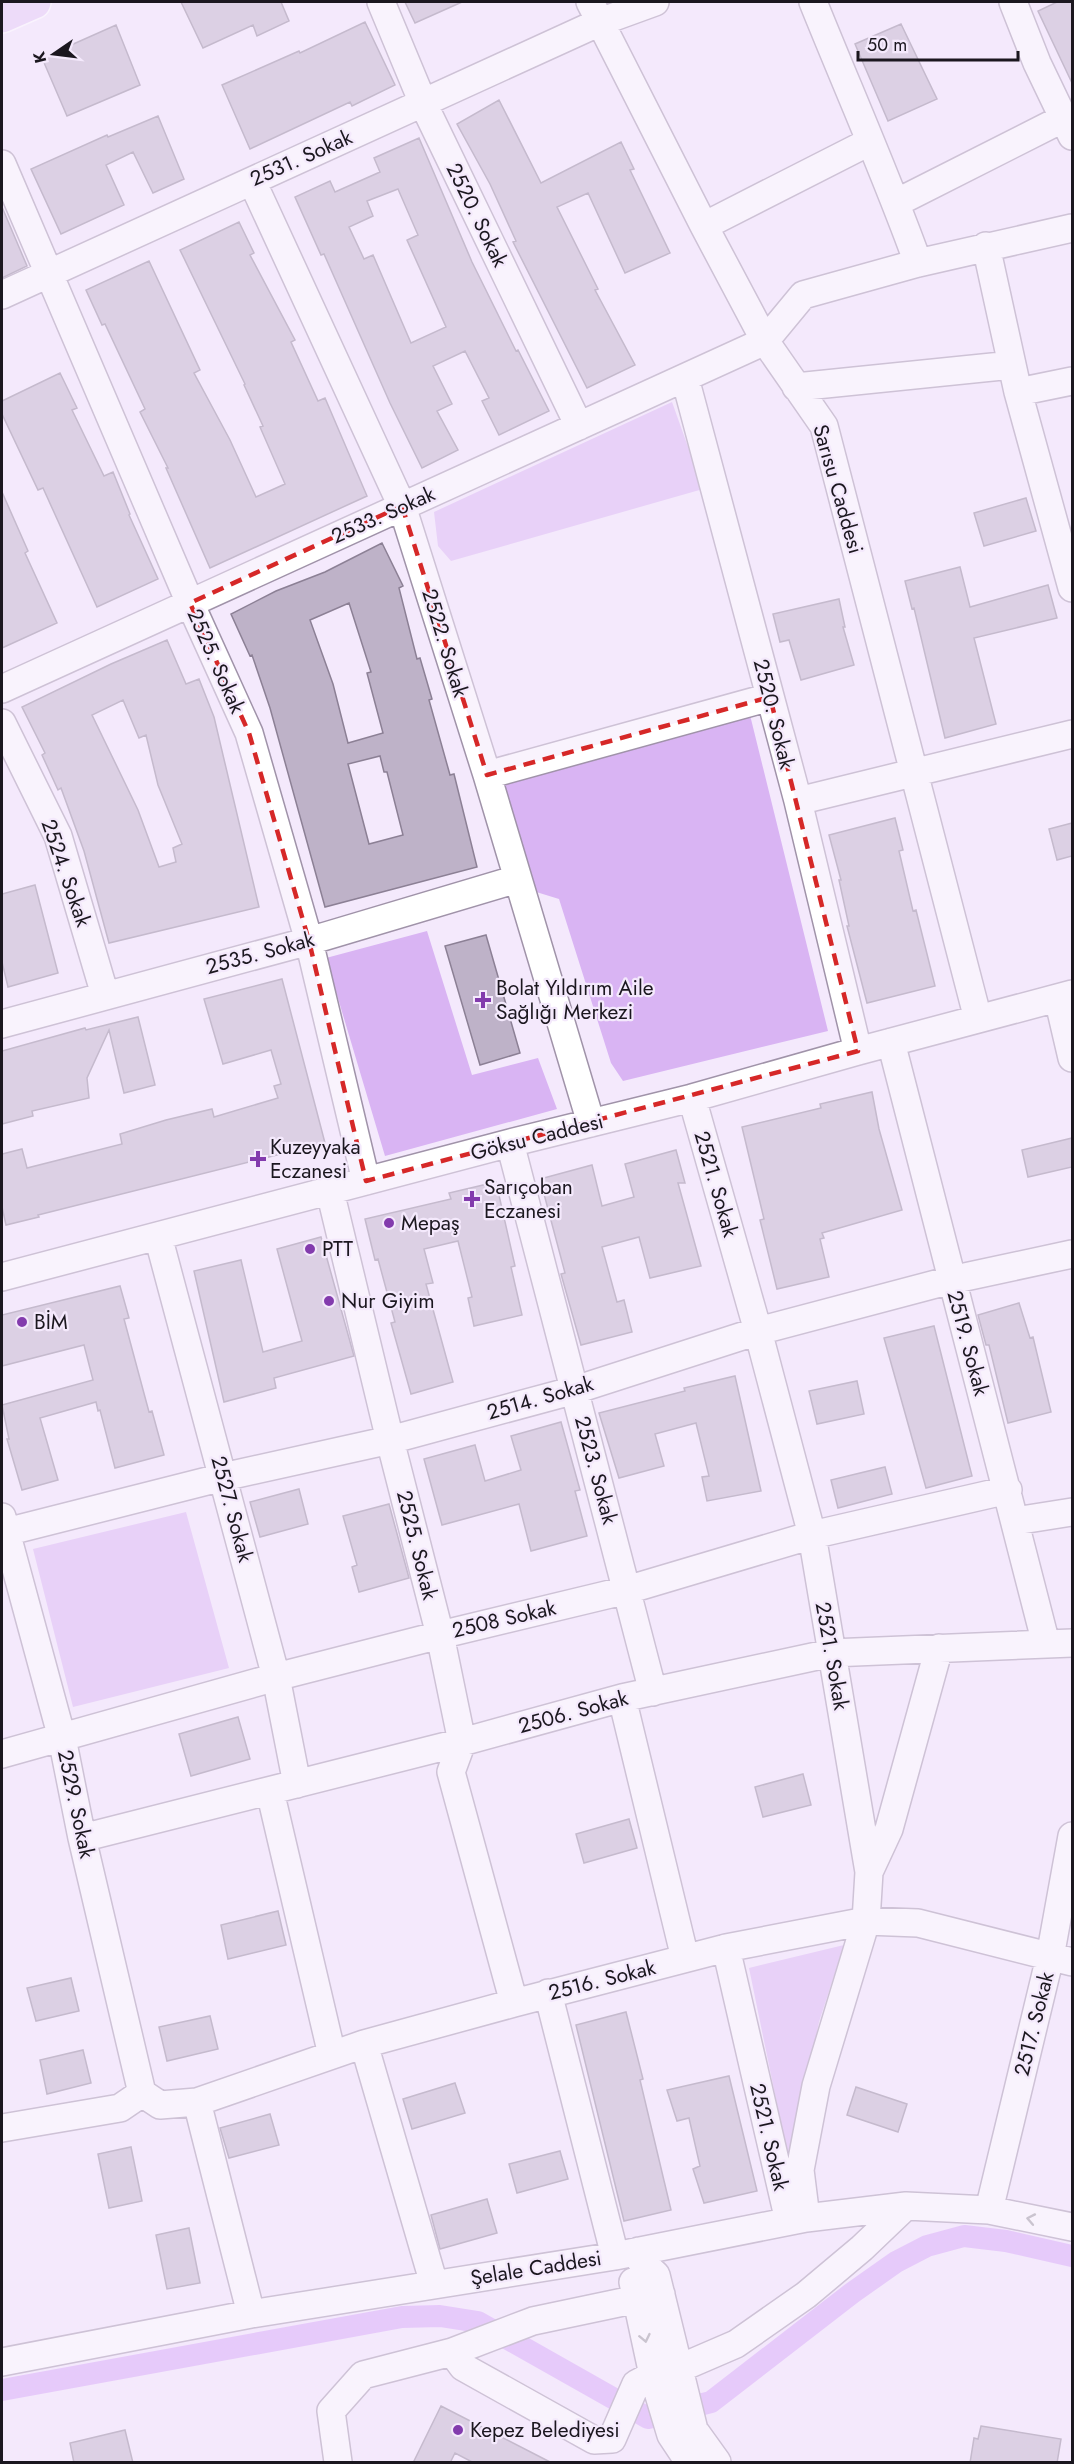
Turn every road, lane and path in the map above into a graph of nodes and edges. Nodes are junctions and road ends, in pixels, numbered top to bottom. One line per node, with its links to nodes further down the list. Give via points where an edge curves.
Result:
1 (34, 2): 7 (main road)
2 (381, 2): 8 (street, 2520. Sokak)
3 (655, 2): 6 (street, 2531. Sokak)
4 (813, 2): 10 (street)
5 (1013, 2): 9 (street)
6 (595, 12): 8 (street, 2531. Sokak); 14 (street, Sarısu Caddesi)
7 (2, 16)
8 (423, 103): 12 (street, 2531. Sokak); 26 (street, 2520. Sokak)
9 (1068, 127): 13 (street)
10 (869, 142): 13 (street); 14 (street)
11 (2, 164): 18 (street, 2525. Sokak)
12 (252, 181): 18 (street, 2531. Sokak); 27 (street, 2522. Sokak)
13 (897, 203): 17 (street)
14 (704, 226): 20 (street, Sarısu Caddesi)
15 (1072, 228): 16 (street)
16 (986, 246): 17 (street); 21 (street)
17 (918, 262): 20 (street, via 803,295)
18 (49, 273): 19 (street, 2531. Sokak); 29 (street, 2525. Sokak)
19 (2, 295)
20 (765, 341): 22 (street, 2533. Sokak); 24 (street, Sarısu Caddesi)
21 (1012, 365): 24 (street); 25 (street)
22 (685, 378): 26 (street, 2533. Sokak); 31 (street, 2520. Sokak)
23 (1072, 381): 25 (street)
24 (796, 387): 34 (street, Sarısu Caddesi, via 824,426)
25 (1018, 392): 28 (street)
26 (579, 426): 27 (street, 2533. Sokak)
27 (402, 506): 29 (street, 2533. Sokak); 35 (street, 2522. Sokak)
28 (1072, 588)
29 (190, 603): 30 (street, 2533. Sokak); 38 (street, 2525. Sokak, via 249,733)
30 (2, 688)
31 (770, 697): 35 (street); 36 (street, 2520. Sokak)
32 (2, 723): 39 (street, 2524. Sokak, via 58,836)
33 (1072, 734): 34 (street)
34 (915, 773): 36 (street); 41 (street, Sarısu Caddesi)
35 (486, 775): 37 (street, 2522. Sokak)
36 (798, 801): 44 (street, 2520. Sokak)
37 (517, 879): 38 (street, 2535. Sokak); 47 (street, 2522. Sokak)
38 (309, 941): 39 (street, 2535. Sokak); 49 (street, 2525. Sokak)
39 (105, 994): 42 (street, 2535. Sokak)
40 (1065, 996): 41 (street, Göksu Caddesi); 45 (street)
41 (978, 1019): 43 (street, Göksu Caddesi)
42 (2, 1024)
43 (891, 1042): 44 (street, Göksu Caddesi); 54 (street, 2519. Sokak)
44 (858, 1051): 46 (street, Göksu Caddesi)
45 (1072, 1058)
46 (692, 1098): 47 (street, Göksu Caddesi); 55 (street, 2521. Sokak)
47 (591, 1124): 48 (street, Göksu Caddesi)
48 (510, 1143): 49 (street, Göksu Caddesi); 56 (street, 2523. Sokak)
49 (366, 1181): 50 (street, Göksu Caddesi)
50 (330, 1191): 51 (street, Göksu Caddesi); 57 (street, 2525. Sokak)
51 (158, 1236): 53 (street, Göksu Caddesi); 58 (street, 2527. Sokak)
52 (1072, 1254): 54 (street, 2514. Sokak)
53 (2, 1277)
54 (951, 1280): 55 (street, 2514. Sokak); 59 (street, 2519. Sokak)
55 (758, 1331): 56 (street, 2514. Sokak); 63 (street, 2521. Sokak)
56 (574, 1390): 57 (street, 2514. Sokak); 64 (street, 2523. Sokak)
57 (390, 1440): 58 (street, 2514. Sokak); 65 (street, 2525. Sokak)
58 (223, 1477): 62 (street, 2514. Sokak); 69 (street, 2527. Sokak)
59 (1008, 1490): 61 (street, 2519. Sokak); 63 (street, 2508 Sokak)
60 (1072, 1512): 61 (street)
61 (1015, 1521): 66 (street, 2519. Sokak)
62 (4, 1525): 72 (street, 2529. Sokak)
63 (812, 1535): 64 (street, 2508 Sokak); 68 (street, 2521. Sokak)
64 (627, 1590): 65 (street, 2508 Sokak); 70 (street, 2523. Sokak)
65 (440, 1635): 69 (street, 2508 Sokak); 73 (street, 2525. Sokak)
66 (1059, 1644): 67 (street, 2506. Sokak)
67 (939, 1648): 68 (street, 2506. Sokak); 79 (street, via 889,1829)
68 (831, 1653): 70 (street, 2506. Sokak); 79 (street, 2521. Sokak)
69 (276, 1677): 72 (street, 2508 Sokak); 75 (street, 2527. Sokak)
70 (653, 1692): 71 (street, 2506. Sokak)
71 (622, 1698): 73 (street, 2506. Sokak); 82 (street)
72 (62, 1737): 74 (street, 2508 Sokak); 78 (street, 2529. Sokak)
73 (462, 1742): 75 (street, 2506. Sokak); 85 (street, via 451,1772)
74 (2, 1754)
75 (297, 1784): 76 (street, 2506. Sokak)
76 (270, 1791): 78 (street, 2506. Sokak); 87 (street)
77 (1072, 1836): 83 (street, 2517. Sokak)
78 (82, 1838): 88 (street, 2529. Sokak)
79 (869, 1872): 80 (street, 2521. Sokak)
80 (866, 1921): 81 (street, 2516. Sokak); 83 (street, 2516. Sokak, via 918,1923); 93 (street, 2521. Sokak, via 816,2086 800,2170)
81 (726, 1948): 82 (street, 2516. Sokak); 93 (street, 2521. Sokak)
82 (685, 1958): 84 (street, 2516. Sokak)
83 (1061, 1960): 92 (street, 2517. Sokak)
84 (548, 1993): 85 (street, 2516. Sokak); 95 (street)
85 (514, 2003): 86 (street, 2516. Sokak)
86 (364, 2044): 87 (street, 2516. Sokak); 96 (street)
87 (332, 2055): 89 (street, 2516. Sokak)
88 (142, 2093): 89 (street, 2516. Sokak, via 160,2105); 90 (street, via 120,2108)
89 (197, 2102): 98 (street)
90 (2, 2128)
91 (906, 2206): 92 (street, Şelale Caddesi); 93 (street, Şelale Caddesi); 101 (street, via 806,2295 736,2344)
92 (988, 2210): 94 (street, Şelale Caddesi, one-way to 92)
93 (797, 2220): 95 (street, Şelale Caddesi)
94 (1072, 2227)
95 (632, 2256): 96 (street, Şelale Caddesi); 97 (street, via 633,2280)
96 (434, 2284): 98 (street, Şelale Caddesi)
97 (649, 2296): 99 (street, via 533,2321); 101 (street)
98 (251, 2314): 100 (street, Şelale Caddesi)
99 (452, 2352): 101 (street, via 463,2367 594,2440 612,2439 636,2384); 103 (street, via 363,2375 332,2411)
100 (2, 2361)
101 (669, 2383): 102 (street)
102 (683, 2432): 104 (street); 105 (street)
103 (338, 2463)
104 (689, 2463)
105 (717, 2463)

